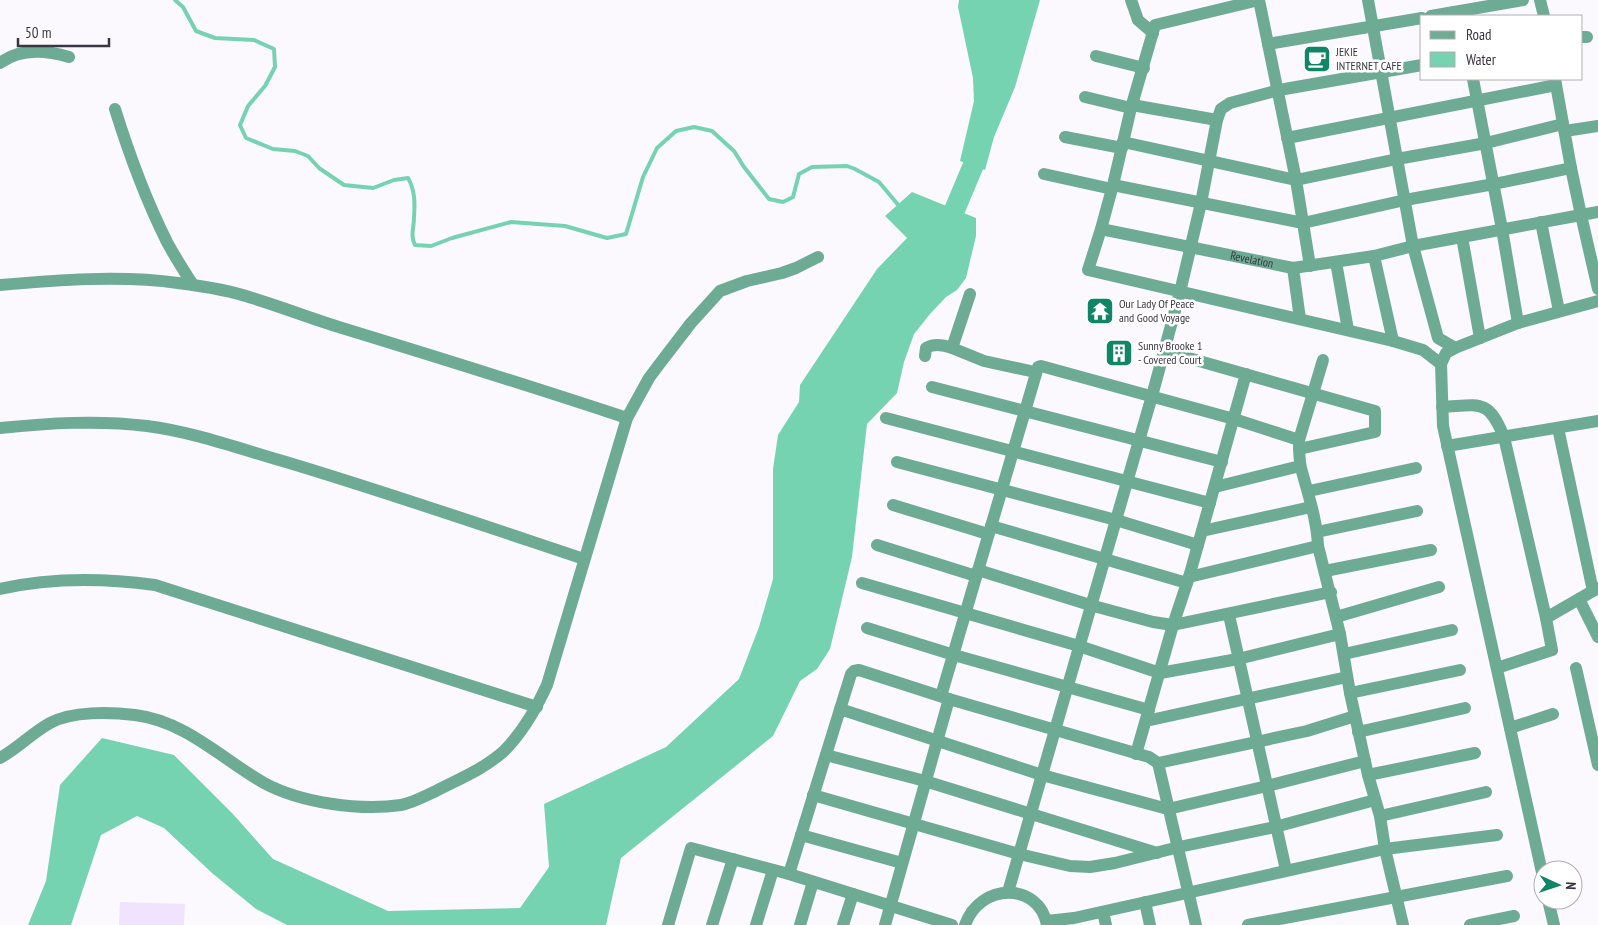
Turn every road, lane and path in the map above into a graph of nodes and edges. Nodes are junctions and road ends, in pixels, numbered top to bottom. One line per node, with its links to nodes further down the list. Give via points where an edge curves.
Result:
1 (1131, 0): 12 (street, via 1138,20)
2 (1259, 0): 6 (street); 13 (street)
3 (1368, 0): 11 (street)
4 (1523, 0): 7 (street)
5 (1540, 0): 9 (street)
6 (1216, 5): 12 (street, via 1155,25)
7 (1460, 9): 8 (street)
8 (1434, 15)
9 (1544, 15)
10 (1420, 18): 11 (street)
11 (1372, 25): 13 (street); 19 (street)
12 (1153, 34): 18 (street)
13 (1268, 44): 22 (street)
14 (1096, 56): 18 (street)
15 (69, 57): 16 (street, via 33,52 12,56)
16 (0, 63)
17 (1420, 64): 19 (street)
18 (1144, 68): 25 (street)
19 (1381, 71): 22 (street); 27 (street)
20 (1473, 80): 24 (street)
21 (1556, 82): 24 (street); 30 (street)
22 (1279, 90): 28 (street, via 1230,103 1221,109); 32 (street)
23 (1085, 97): 25 (street)
24 (1478, 101): 27 (street); 33 (street)
25 (1131, 106): 28 (street); 34 (street)
26 (116, 109): 59 (street, via 157,220)
27 (1390, 118): 32 (street); 35 (street)
28 (1217, 120): 36 (street)
29 (1598, 126): 30 (street)
30 (1564, 127): 33 (street); 37 (street)
31 (1065, 137): 34 (street)
32 (1287, 138): 39 (street)
33 (1486, 143): 35 (street); 40 (street)
34 (1123, 145): 36 (street); 41 (street)
35 (1397, 159): 39 (street); 42 (street)
36 (1209, 162): 39 (street); 43 (street)
37 (1571, 168): 40 (street); 45 (street)
38 (1044, 174): 41 (street)
39 (1296, 180): 47 (street)
40 (1494, 184): 42 (street); 49 (street)
41 (1112, 187): 43 (street); 48 (street)
42 (1405, 200): 47 (street); 52 (street)
43 (1201, 203): 47 (street); 51 (street)
44 (1598, 212): 45 (street, Revelation)
45 (1581, 214): 46 (street, Revelation); 60 (street)
46 (1541, 222): 49 (street, Revelation); 64 (street)
47 (1304, 223): 56 (street)
48 (1101, 229): 51 (street, Revelation); 61 (street, via 1088,270)
49 (1502, 229): 50 (street, Revelation); 66 (street)
50 (1462, 237): 52 (street, Revelation); 68 (street)
51 (1191, 246): 57 (street, Revelation); 61 (street)
52 (1413, 246): 54 (street, Revelation); 71 (street, via 1438,338)
53 (818, 256): 83 (street, via 796,268 720,291 660,362)
54 (1374, 256): 55 (street, Revelation); 69 (street)
55 (1336, 262): 56 (street, Revelation); 67 (street)
56 (1310, 266): 57 (street, Revelation)
57 (1294, 268): 65 (street)
58 (0, 285): 59 (street, via 130,280)
59 (193, 285): 83 (street, via 252,298)
60 (1598, 288)
61 (1180, 292): 65 (street); 72 (street)
62 (970, 294): 70 (street)
63 (1598, 301): 64 (street)
64 (1559, 312): 66 (street)
65 (1300, 320): 67 (street)
66 (1518, 323): 68 (street)
67 (1348, 330): 69 (street)
68 (1480, 338): 71 (street)
69 (1393, 341): 75 (street, via 1423,350)
70 (952, 348): 73 (street, via 929,346); 76 (street, via 984,361)
71 (1455, 348): 75 (street, via 1446,353)
72 (1164, 351): 77 (street); 80 (street)
73 (925, 356)
74 (1324, 360): 79 (street)
75 (1441, 364): 81 (street)
76 (1035, 372): 80 (street, via 1041,366); 82 (street)
77 (1246, 374): 79 (street); 85 (street)
78 (932, 386): 82 (street)
79 (1313, 394): 91 (street); 91 (street, via 1373,409 1376,431)
80 (1152, 396): 85 (street); 90 (street)
81 (1442, 407): 89 (street, via 1477,405 1487,408 1496,417); 92 (street)
82 (1024, 410): 90 (street); 93 (street)
83 (627, 418): 114 (street)
84 (886, 418): 93 (street)
85 (1234, 419): 91 (street); 95 (street)
86 (1598, 421): 88 (street)
87 (0, 428): 114 (street, via 92,422 145,425 182,432 366,485)
88 (1558, 428): 89 (street); 122 (street)
89 (1504, 437): 92 (street); 129 (street)
90 (1139, 440): 95 (street); 98 (street)
91 (1299, 444): 96 (street)
92 (1447, 446): 139 (street)
93 (1013, 450): 98 (street); 100 (street)
94 (897, 462): 100 (street)
95 (1222, 462): 99 (street)
96 (1300, 466): 99 (street); 101 (street)
97 (1416, 468): 101 (street)
98 (1127, 481): 102 (street); 106 (street)
99 (1214, 487): 102 (street)
100 (1002, 491): 106 (street); 107 (street)
101 (1308, 492): 104 (street)
102 (1210, 503): 108 (street)
103 (893, 505): 107 (street)
104 (1311, 507): 108 (street); 109 (street)
105 (1417, 511): 109 (street)
106 (1116, 520): 111 (street); 115 (street)
107 (990, 530): 115 (street); 117 (street)
108 (1202, 531): 111 (street)
109 (1318, 532): 112 (street)
110 (877, 545): 117 (street)
111 (1198, 545): 118 (street)
112 (1318, 546): 116 (street); 118 (street)
113 (1431, 550): 116 (street)
114 (584, 559): 148 (street, via 547,685)
115 (1103, 559): 118 (street); 125 (street)
116 (1325, 571): 123 (street)
117 (977, 573): 125 (street); 126 (street)
118 (1188, 580): 130 (street)
119 (862, 583): 126 (street)
120 (1439, 587): 128 (street)
121 (0, 588): 148 (street, via 56,580 98,580 155,586)
122 (1596, 590): 124 (street)
123 (1331, 592): 127 (street); 128 (street)
124 (1579, 599): 129 (street); 134 (street)
125 (1090, 605): 130 (street); 135 (street)
126 (966, 613): 135 (street); 137 (street)
127 (1229, 615): 130 (street); 138 (street)
128 (1336, 617): 133 (street)
129 (1546, 618): 139 (street, via 1552,650)
130 (1173, 625): 142 (street)
131 (867, 628): 137 (street)
132 (1452, 630): 136 (street)
133 (1340, 634): 136 (street); 138 (street)
134 (1598, 637)
135 (1079, 646): 142 (street); 144 (street)
136 (1344, 654): 143 (street)
137 (954, 655): 144 (street); 146 (street)
138 (1238, 659): 142 (street); 147 (street)
139 (1497, 668): 154 (street)
140 (1576, 668): 165 (street)
141 (1460, 670): 145 (street)
142 (1160, 673): 152 (street)
143 (1347, 677): 145 (street); 147 (street)
144 (1067, 686): 152 (street); 155 (street)
145 (1350, 693): 153 (street)
146 (945, 698): 150 (street, via 858,670 851,674); 155 (street); 157 (street)
147 (1247, 699): 152 (street); 158 (street)
148 (537, 707): 162 (street, via 511,743 489,762 467,776 403,805 332,804 284,791 264,783 173,725 135,715 64,717)
149 (1465, 708): 156 (street)
150 (840, 709): 157 (street); 160 (street)
151 (1553, 714): 154 (street)
152 (1147, 715): 161 (street)
153 (1355, 716): 156 (street); 158 (street, via 1308,731)
154 (1510, 728): 185 (street)
155 (1054, 730): 161 (street); 166 (street)
156 (1358, 732): 163 (street)
157 (937, 740): 166 (street); 168 (street)
158 (1256, 742): 164 (street); 169 (street)
159 (1475, 753): 167 (street)
160 (826, 754): 168 (street); 171 (street)
161 (1136, 754): 164 (street, via 1149,757)
162 (0, 758)
163 (1365, 761): 167 (street); 169 (street)
164 (1158, 764): 173 (street)
165 (1598, 765)
166 (1042, 775): 173 (street); 174 (street)
167 (1368, 775): 172 (street)
168 (925, 781): 174 (street); 176 (street)
169 (1267, 786): 173 (street); 177 (street)
170 (1486, 792): 175 (street)
171 (813, 795): 176 (street); 178 (street)
172 (1376, 800): 175 (street); 177 (street)
173 (1168, 808): 180 (street)
174 (1030, 812): 182 (street); 183 (street)
175 (1380, 816): 181 (street)
176 (913, 823): 183 (street); 186 (street)
177 (1275, 827): 180 (street); 188 (street)
178 (801, 835): 186 (street); 189 (street)
179 (1497, 835): 181 (street)
180 (1179, 847): 182 (street); 193 (street)
181 (1385, 849): 188 (street); 195 (street)
182 (1157, 853): 183 (street, via 1090,867 1070,866)
183 (1019, 854): 192 (street)
184 (733, 859): 187 (street); 203 (street, via 691,848); 204 (street)
185 (1539, 860)
186 (902, 862): 197 (street)
187 (773, 870): 189 (street); 205 (street)
188 (1286, 870): 193 (street)
189 (789, 874): 191 (street)
190 (1507, 876): 195 (street)
191 (814, 882): 194 (street); 206 (street)
192 (1008, 892): 202 (street, via 1036,904); 210 (street, via 985,898 975,906)
193 (1189, 892): 196 (street); 213 (street)
194 (853, 894): 197 (street); 207 (street)
195 (1397, 897): 214 (street); 215 (street)
196 (1145, 902): 199 (street); 212 (street)
197 (890, 906): 208 (street); 209 (street)
198 (1550, 910): 217 (street)
199 (1103, 912): 202 (street); 211 (street)
200 (1514, 916): 201 (street)
201 (1501, 922): 216 (street)
202 (1047, 923)
203 (668, 925)
204 (712, 925)
205 (756, 925)
206 (800, 925)
207 (843, 925)
208 (885, 925)
209 (952, 925)
210 (965, 925)
211 (1106, 925)
212 (1150, 925)
213 (1196, 925)
214 (1248, 925)
215 (1403, 925)
216 (1470, 925)
217 (1554, 925)

